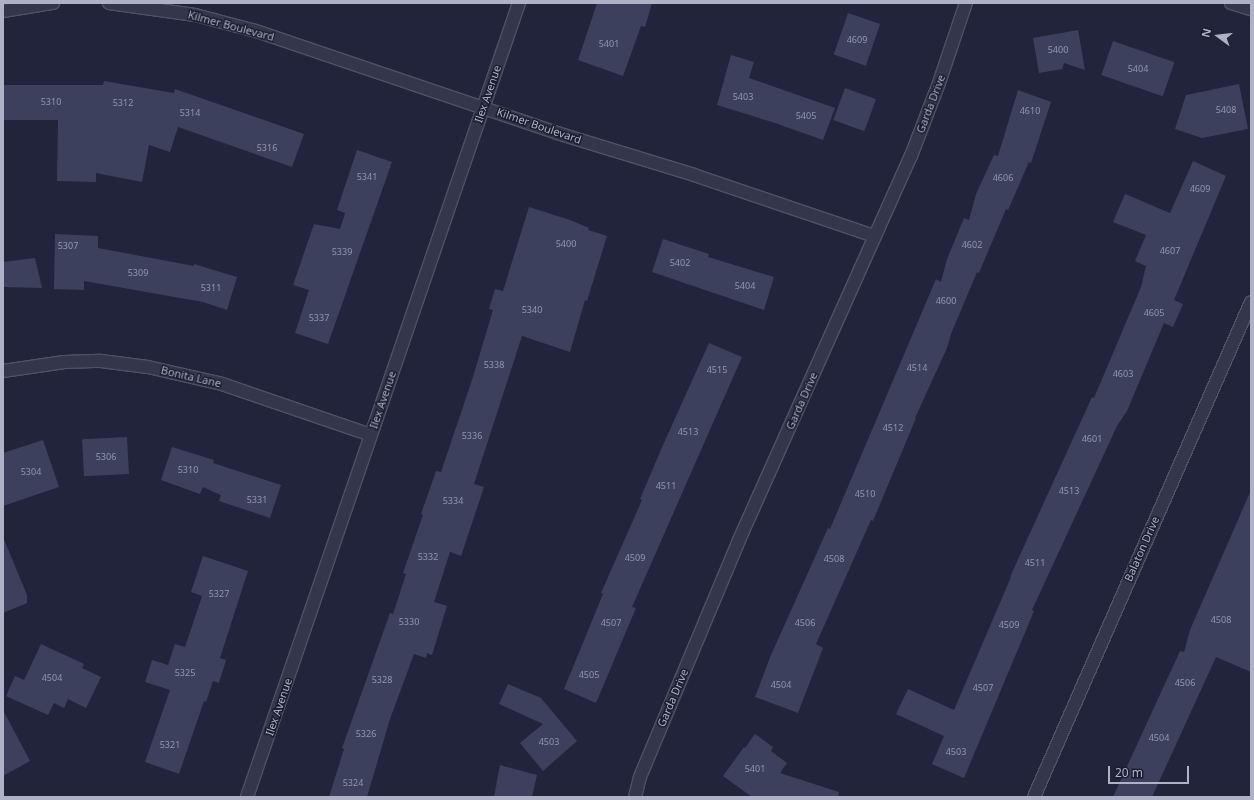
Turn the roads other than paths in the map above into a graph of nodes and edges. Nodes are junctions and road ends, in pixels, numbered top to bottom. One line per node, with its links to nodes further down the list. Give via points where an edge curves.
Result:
1 (53, 3): 7 (street)
2 (109, 3): 8 (street, Kilmer Boulevard, via 194,15 256,31)
3 (519, 3): 8 (street, Ilex Avenue)
4 (966, 3): 9 (street, Garda Drive, via 911,156)
5 (1231, 3): 6 (street)
6 (1251, 10)
7 (3, 11)
8 (484, 107): 9 (street, Kilmer Boulevard); 12 (street, Ilex Avenue)
9 (874, 236): 14 (street, Garda Drive, via 739,540 640,777)
10 (1251, 302): 15 (street, Balaton Drive)
11 (3, 371): 12 (street, Bonita Lane, via 64,362 101,361 148,367 222,384)
12 (372, 435): 13 (street, Ilex Avenue)
13 (247, 797)
14 (635, 797)
15 (1034, 797)

